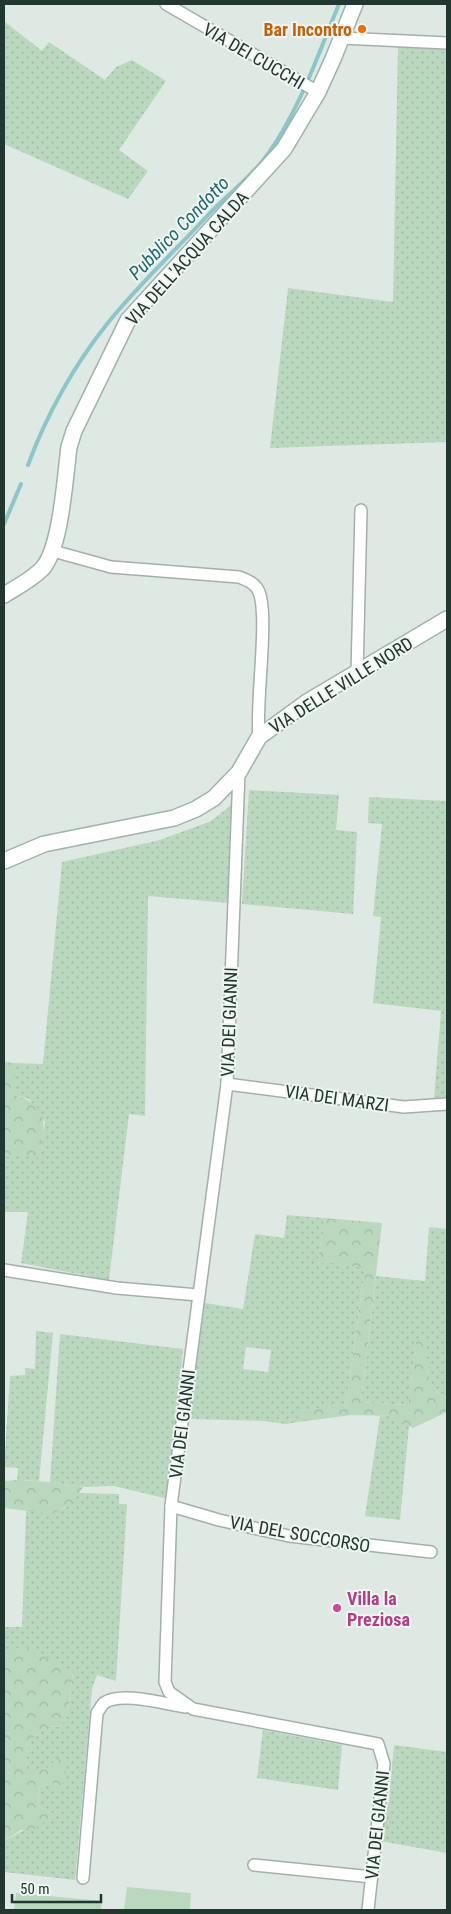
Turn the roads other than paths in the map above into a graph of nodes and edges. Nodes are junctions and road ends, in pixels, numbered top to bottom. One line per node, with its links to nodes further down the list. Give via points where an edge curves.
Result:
1 (166, 4): 5 (street, VIA DEI CUCCHI)
2 (355, 4): 3 (street, VIA DELL'ACQUA CALDA)
3 (342, 38): 4 (street); 5 (street, VIA DELL'ACQUA CALDA)
4 (447, 43)
5 (318, 92): 7 (street, VIA DELL'ACQUA CALDA, via 284,149 128,320 74,431)
6 (361, 510): 10 (street)
7 (53, 552): 8 (street, VIA DELL'ACQUA CALDA, via 42,568 25,583); 11 (street, via 111,567 239,577 254,584 259,591 263,621 257,720)
8 (4, 595)
9 (443, 626): 10 (street, VIA DELLE VILLE NORD)
10 (357, 674): 11 (street, VIA DELLE VILLE NORD, via 307,702)
11 (259, 737): 12 (street, VIA DELLE VILLE NORD)
12 (239, 772): 13 (street, VIA DELLE VILLE NORD, via 214,798 196,810 174,818 44,844); 14 (street, VIA DEI GIANNI)
13 (4, 861)
14 (227, 1084): 15 (street, VIA DEI MARZI, via 404,1107); 17 (street, VIA DEI GIANNI)
15 (447, 1104)
16 (4, 1270): 17 (street, via 117,1288)
17 (198, 1295): 18 (street, VIA DEI GIANNI)
18 (171, 1506): 19 (street, VIA DEL SOCCORSO, via 289,1536); 20 (street, VIA DEI GIANNI, via 165,1682 173,1696)
19 (431, 1552)
20 (192, 1709): 22 (street, VIA DEI GIANNI, via 378,1744 384,1764); 23 (street, via 139,1699 115,1699 104,1704 97,1713)
21 (254, 1865): 22 (street)
22 (372, 1877): 24 (street, VIA DEI GIANNI)
23 (83, 1878)
24 (368, 1910)

